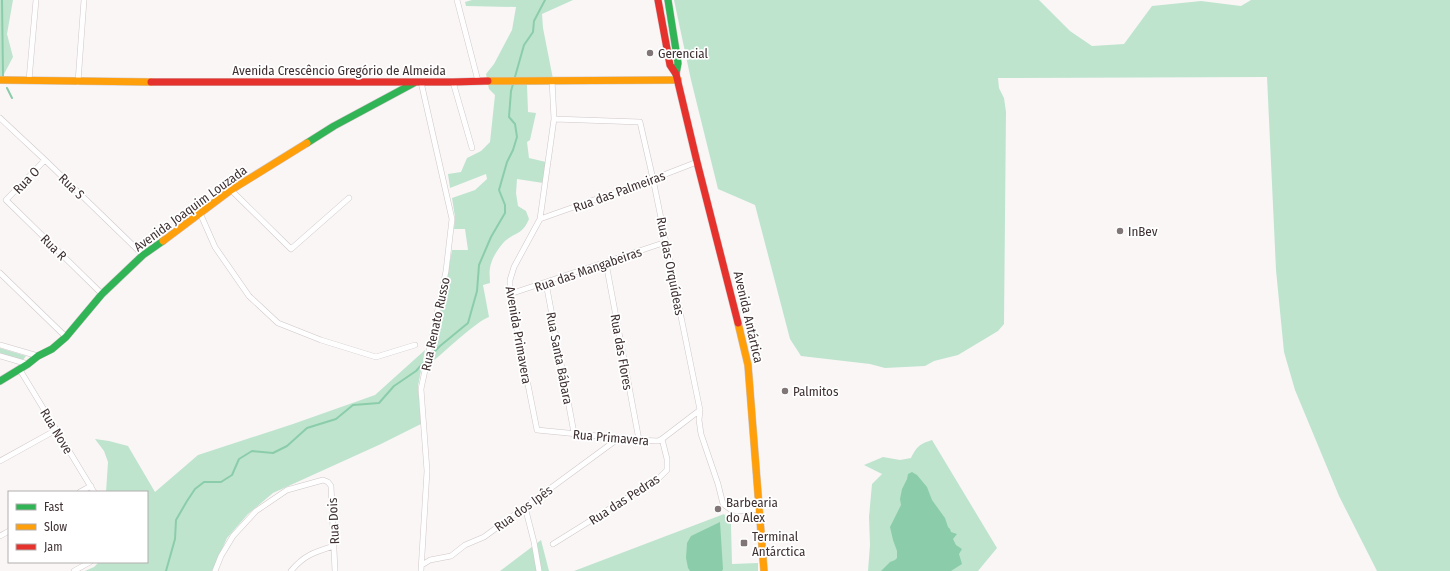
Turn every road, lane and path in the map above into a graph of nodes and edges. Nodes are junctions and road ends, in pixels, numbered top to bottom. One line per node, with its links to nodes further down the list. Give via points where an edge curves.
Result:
1 (36, 0): 8 (street)
2 (84, 0): 11 (street)
3 (457, 0): 10 (street)
4 (658, 0): 6 (main road, Avenida Antártica, via 670,65)
5 (668, 0): 6 (main road, Avenida Antártica, via 678,63)
6 (677, 77): 9 (main road, Avenida Crescêncio Gregório de Almeida); 18 (main road, Avenida Antártica)
7 (0, 80): 8 (main road, Avenida Crescêncio Gregório de Almeida)
8 (29, 80): 11 (main road, Avenida Crescêncio Gregório de Almeida)
9 (552, 80): 10 (main road, Avenida Crescêncio Gregório de Almeida); 15 (street, Avenida Primavera)
10 (478, 81): 13 (main road, Avenida Crescêncio Gregório de Almeida)
11 (78, 82): 12 (main road, Avenida Crescêncio Gregório de Almeida)
12 (418, 82): 13 (main road, Avenida Crescêncio Gregório de Almeida); 20 (main road, Avenida Joaquim Louzada, via 334,126); 56 (street, Rua Renato Russo, via 452,219 446,271 421,389 427,471)
13 (453, 82): 16 (street)
14 (0, 118): 17 (street, Rua S)
15 (554, 119): 19 (street, Rua das Orquídeas, via 640,122); 24 (street, Avenida Primavera)
16 (472, 148)
17 (45, 160): 22 (street, Rua O); 26 (street, Rua S)
18 (697, 162): 19 (street, Rua das Palmeiras); 52 (main road, Avenida Antártica, via 733,297 748,365)
19 (654, 179): 24 (street, Rua das Palmeiras); 25 (street, Rua das Orquídeas)
20 (231, 190): 21 (street, via 291,249); 23 (main road, Avenida Joaquim Louzada)
21 (349, 198)
22 (6, 200): 30 (street, Rua R)
23 (200, 213): 26 (main road, Avenida Joaquim Louzada); 34 (street, via 216,247 250,296 278,322 321,340 376,357)
24 (540, 219): 31 (street, Avenida Primavera, via 514,267 510,280)
25 (666, 242): 27 (street, Rua das Mangabeiras); 40 (street, Rua das Orquídeas)
26 (143, 255): 30 (main road, Avenida Joaquim Louzada)
27 (606, 263): 29 (street, Rua das Mangabeiras); 46 (street, Rua das Flores)
28 (0, 273): 32 (street)
29 (546, 283): 31 (street, Rua das Mangabeiras); 43 (street, Rua Santa Bábara)
30 (102, 294): 32 (main road, Avenida Joaquim Louzada)
31 (510, 294): 42 (street, Avenida Primavera)
32 (66, 337): 36 (main road, Avenida Joaquim Louzada, via 52,349)
33 (0, 345): 36 (street)
34 (415, 345)
35 (0, 356): 37 (street)
36 (38, 356): 37 (main road, Avenida Joaquim Louzada)
37 (28, 364): 38 (main road, Avenida Joaquim Louzada)
38 (20, 370): 39 (main road, Avenida Joaquim Louzada); 41 (street, Rua Nove)
39 (0, 381)
40 (700, 410): 45 (street, Rua Primavera); 52 (street, Rua das Orquídeas, via 701,434 723,504 738,511)
41 (56, 430): 47 (street); 48 (street, Rua Nove)
42 (536, 430): 43 (street, Rua Primavera)
43 (574, 433): 44 (street, Rua Primavera)
44 (619, 438): 46 (street, Rua Primavera); 51 (street, Rua dos Ipês)
45 (662, 439): 46 (street, Rua Primavera); 53 (street, Rua das Pedras, via 667,470 659,478)
46 (639, 440)
47 (0, 461)
48 (91, 486): 49 (street); 50 (street, Rua Nove)
49 (82, 491)
50 (94, 491)
51 (525, 507): 56 (street, Rua dos Ipês, via 484,537 465,545 456,554 430,560); 62 (street)
52 (760, 509): 63 (main road, Avenida Antártica)
53 (553, 544)
54 (334, 546): 58 (street, Rua Dois, via 331,486 323,480 287,490 256,511 233,536); 59 (street, via 299,561); 60 (street, Rua Dois)
55 (88, 563): 57 (street)
56 (422, 565): 61 (street, Rua Renato Russo)
57 (74, 571)
58 (215, 571)
59 (291, 571)
60 (335, 571)
61 (421, 571)
62 (539, 571)
63 (764, 571)

